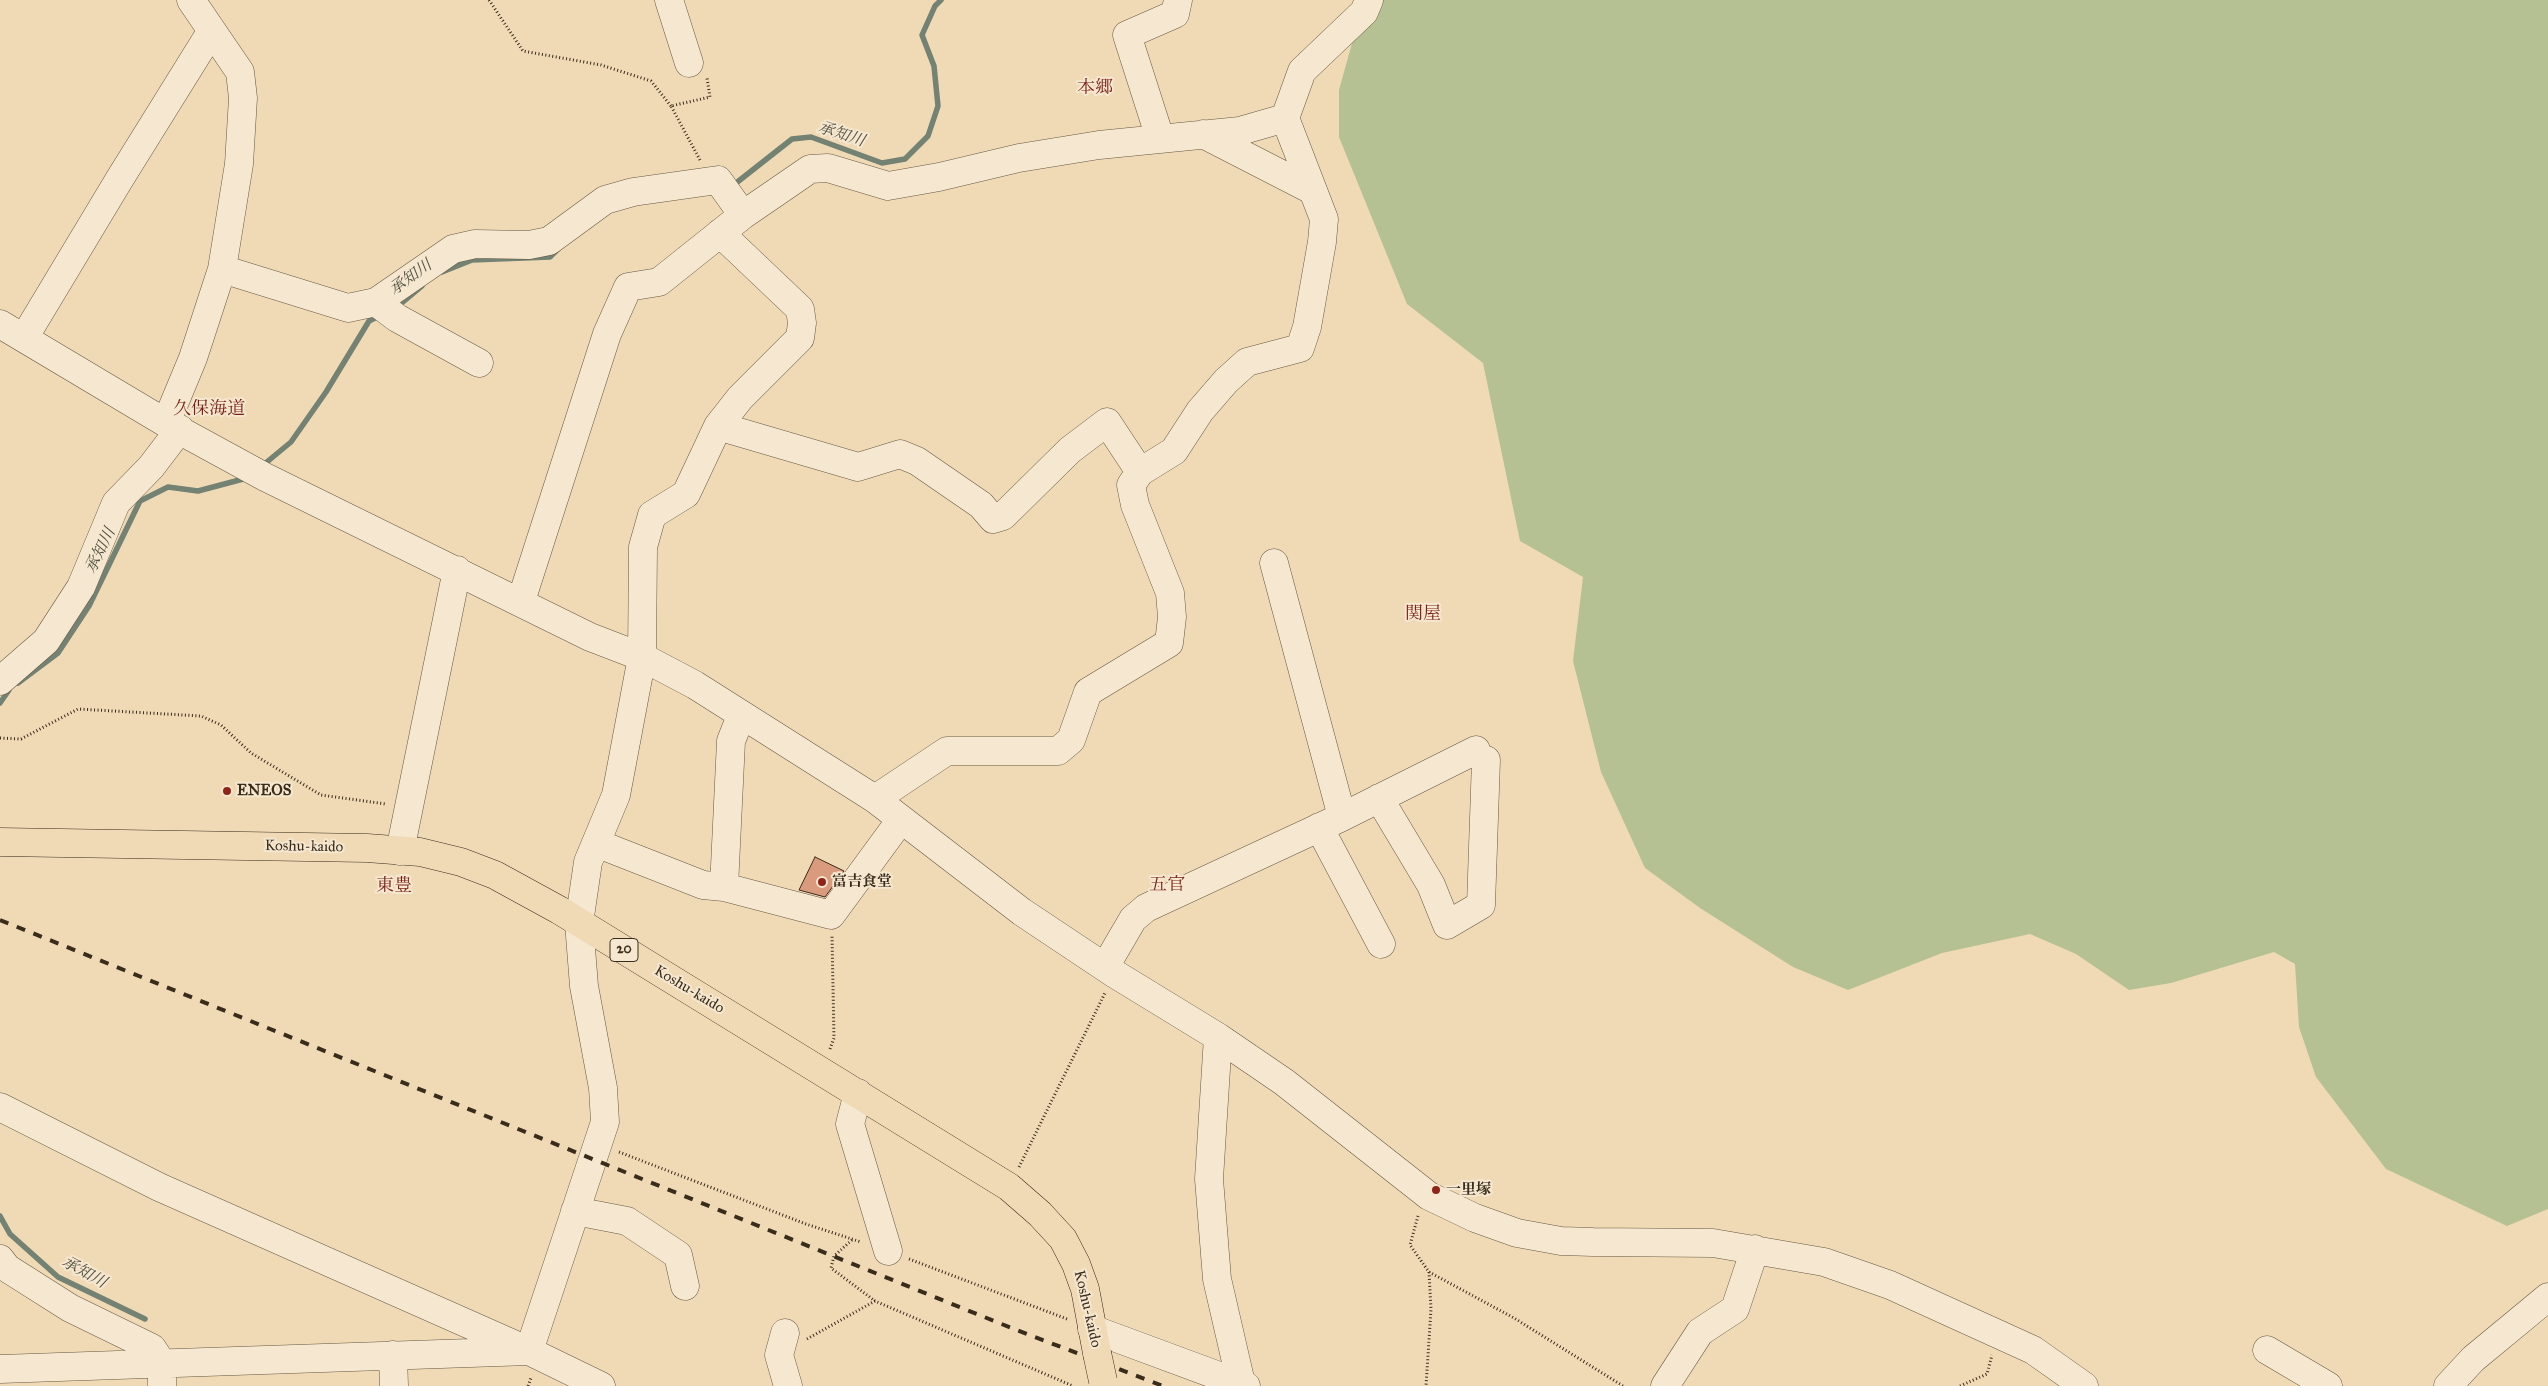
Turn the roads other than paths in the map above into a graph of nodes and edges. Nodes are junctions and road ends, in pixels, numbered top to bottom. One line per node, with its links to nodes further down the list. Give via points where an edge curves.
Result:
1 (191, 0): 5 (street)
2 (669, 0): 6 (street)
3 (1178, 0): 9 (street, via 1175,14 1127,35)
4 (1369, 0): 7 (street, via 1364,12 1302,71)
5 (211, 32): 13 (street, via 240,72 243,98 239,164); 16 (street)
6 (689, 63)
7 (1285, 118): 8 (street, via 1240,131); 10 (street)
8 (1203, 134): 9 (street); 10 (street)
9 (1160, 138): 11 (street, via 1019,158 888,186 828,168 810,169)
10 (1312, 190): 20 (street, via 1324,219 1307,327 1300,348 1247,362 1200,411 1174,451)
11 (726, 194): 12 (street); 14 (street, via 633,192 605,200 549,240 529,246 476,244 453,249)
12 (720, 233): 19 (street, via 800,310 802,323 800,338 740,398); 23 (street, via 659,282 628,287 608,334)
13 (222, 269): 14 (street, via 348,308); 18 (street)
14 (386, 309): 17 (street)
15 (0, 324): 16 (street)
16 (24, 338): 18 (street)
17 (479, 363)
18 (173, 426): 22 (street, via 256,472); 25 (street, via 151,467 116,503 81,587 46,641)
19 (718, 426): 20 (street, via 858,467 900,454 917,461 981,505 993,519 1003,516 1070,450 1106,422); 24 (street, via 686,494 652,515 643,547)
20 (1140, 472): 28 (street, via 1131,485 1135,505 1170,593 1169,644 1088,692 1071,740 1058,751 947,751)
21 (1274, 563): 30 (street)
22 (457, 570): 23 (street); 33 (street)
23 (521, 602): 24 (street, via 590,637)
24 (642, 657): 26 (street, via 695,685); 32 (street, via 616,795)
25 (0, 681)
26 (741, 716): 28 (street); 34 (street, via 731,741)
27 (1379, 798): 27 (street, via 1481,755 1481,905 1447,925 1431,885); 30 (street)
28 (875, 800): 29 (street)
29 (900, 821): 34 (street, via 831,915); 37 (street, via 1022,912)
30 (1330, 822): 36 (street); 37 (street, via 1146,908 1133,919)
31 (0, 842): 33 (highway, Koshu-kaido / 20)
32 (596, 844): 34 (street, via 703,885); 35 (street, via 588,862)
33 (400, 851): 35 (highway, Koshu-kaido / 20, via 420,852 460,862 495,875)
34 (724, 888)
35 (579, 923): 39 (highway, Koshu-kaido / 20); 41 (street, via 584,986 603,1088 605,1122)
36 (1381, 944)
37 (1110, 970): 38 (street)
38 (1218, 1037): 42 (street, via 1284,1082 1429,1196 1475,1218 1517,1233 1552,1239 1713,1243); 56 (street, via 1209,1179 1217,1279)
39 (858, 1093): 43 (street, via 850,1124); 47 (highway, Koshu-kaido / 20, via 1009,1187 1040,1214 1063,1239 1076,1264 1085,1289)
40 (0, 1107): 50 (street, via 159,1187)
41 (575, 1211): 45 (street, via 628,1220 678,1255); 50 (street)
42 (1755, 1249): 59 (street, via 1735,1309 1700,1332); 60 (street, via 1824,1262 1890,1285 2033,1350)
43 (888, 1251)
44 (0, 1259): 52 (street, via 7,1268 70,1308 152,1348)
45 (685, 1286)
46 (2548, 1297): 62 (street, via 2473,1359)
47 (1095, 1341): 54 (highway, Koshu-kaido / 20, bridge); 56 (street)
48 (782, 1344): 58 (street)
49 (2267, 1350): 61 (street)
50 (529, 1351): 51 (street); 55 (street)
51 (393, 1355): 52 (street); 57 (street)
52 (162, 1374): 53 (street)
53 (9, 1375)
54 (1104, 1384)
55 (596, 1385)
56 (1244, 1385)
57 (394, 1386)
58 (788, 1386)
59 (1666, 1386)
60 (2084, 1386)
61 (2328, 1386)
62 (2448, 1386)

